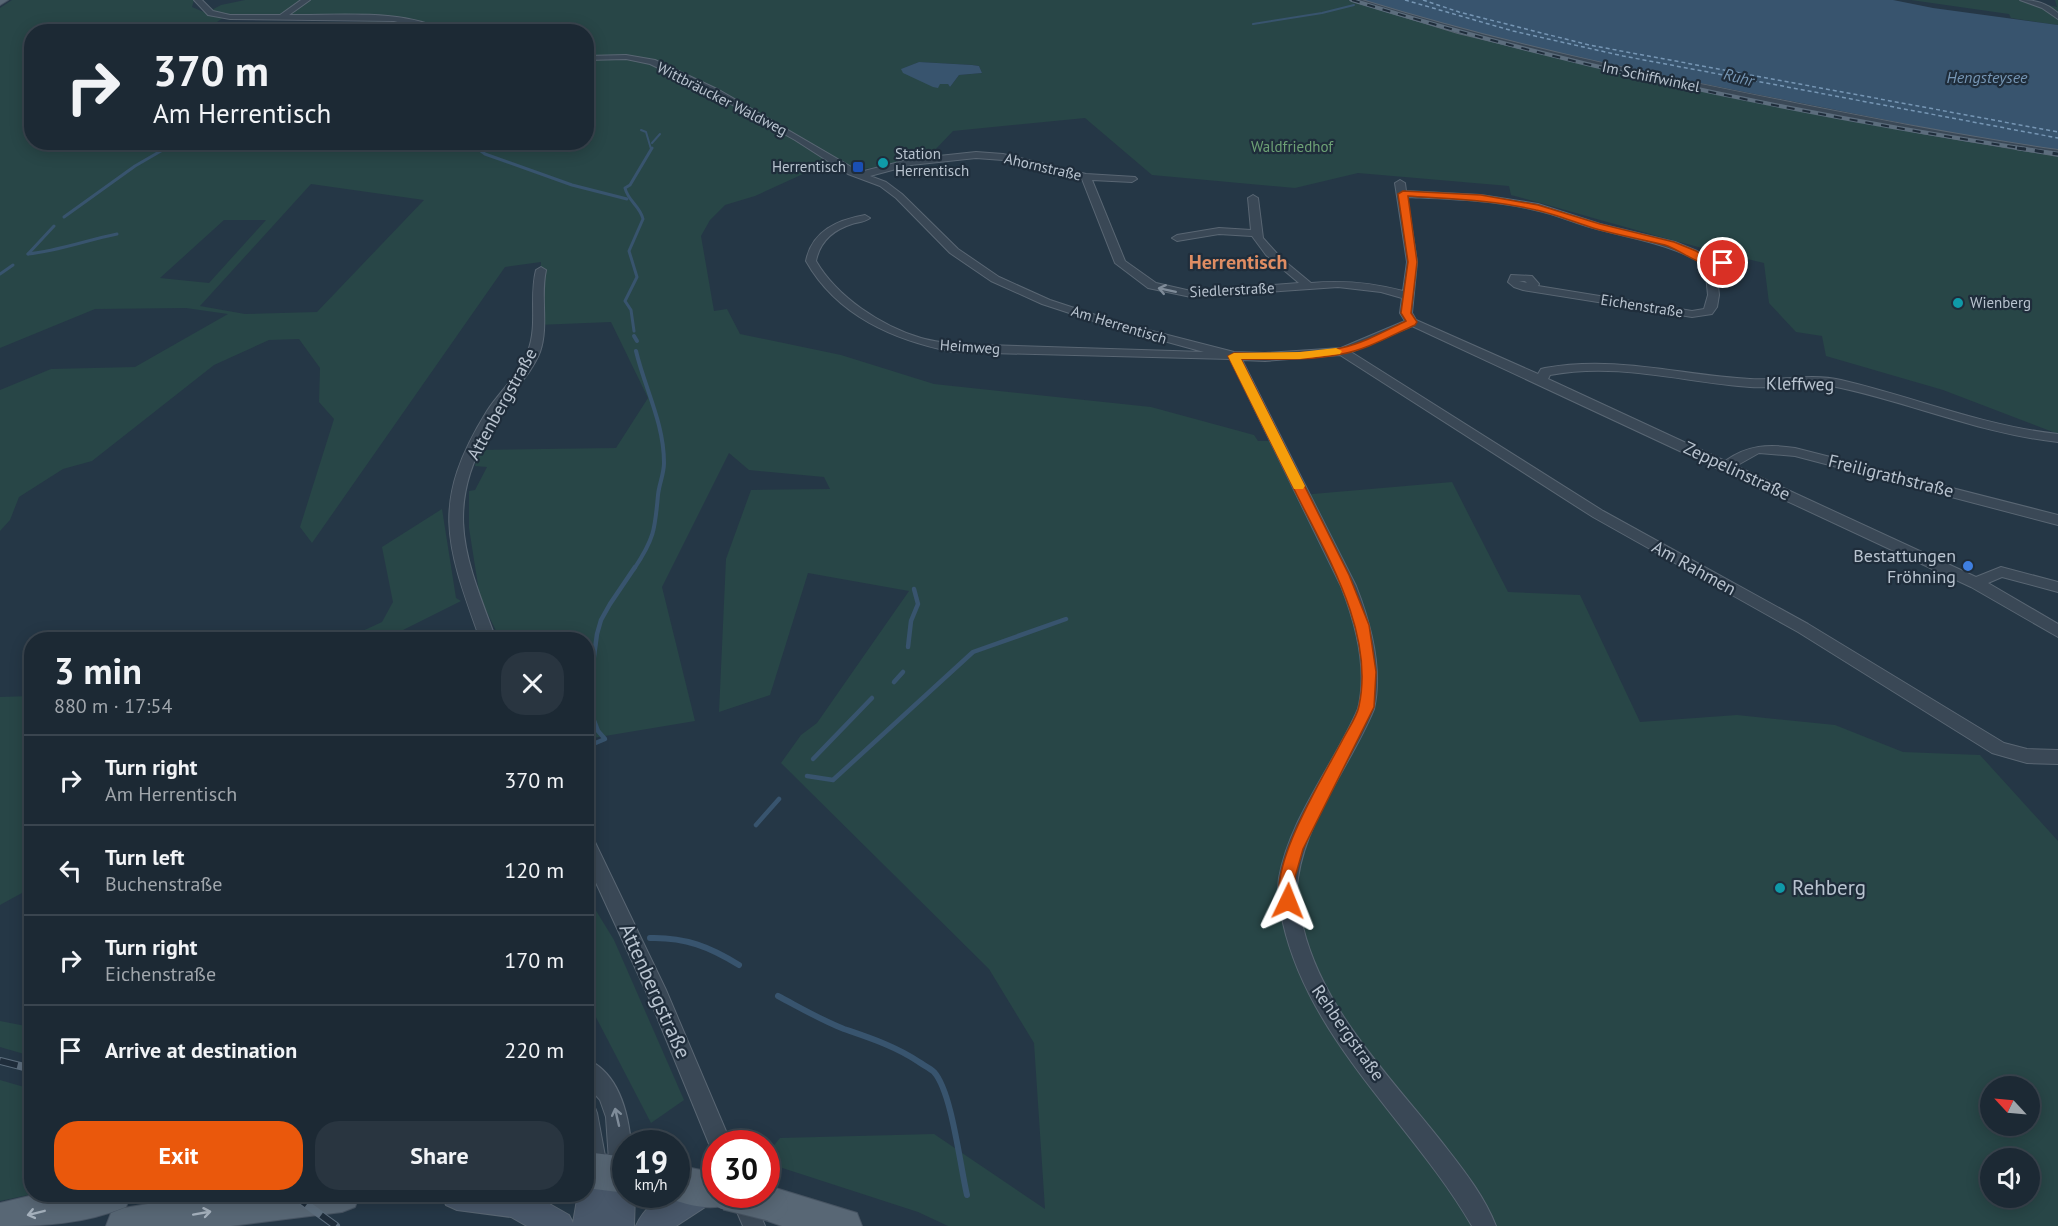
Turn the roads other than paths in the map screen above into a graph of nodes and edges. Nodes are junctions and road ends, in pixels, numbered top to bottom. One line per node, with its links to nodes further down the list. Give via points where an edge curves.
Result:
1 (198, 0): 6 (street, via 211,13)
2 (306, 0): 6 (street)
3 (1354, 0): 9 (street, Im Schiffwinkel, via 1627,73)
4 (2024, 0): 5 (street, via 2045,6)
5 (2058, 17)
6 (282, 18): 7 (street)
7 (418, 24)
8 (594, 58): 10 (street, Wittbräucker Waldweg, via 626,57 652,62 745,108)
9 (2058, 153)
10 (861, 175): 11 (street, Ahornstraße, via 911,162 976,155 1003,157); 25 (street, Am Herrentisch, via 899,195 954,251 995,279 1046,302 1113,324)
11 (1086, 177): 12 (street, Ahornstraße); 20 (street, Siedlerstraße, one-way to 11, via 1191,294 1152,286 1120,263)
12 (1132, 179)
13 (1242, 206): 15 (street, via 1254,202)
14 (865, 218): 25 (street, Heimweg, via 851,220 828,232 816,246 811,261 818,273 855,307 909,338 953,348)
15 (1256, 233): 16 (street, via 1194,231); 20 (street, via 1269,252)
16 (1177, 237)
17 (1710, 264): 18 (street); 21 (street, Eichenstraße, via 1714,293 1708,312 1692,314); 22 (street, via 1671,244 1538,207 1401,188 1412,262)
18 (1735, 264)
19 (541, 270): 33 (street, Attenbergstraße, via 534,353 493,411 456,495 455,532)
20 (1309, 286): 22 (street, Siedlerstraße, via 1358,285)
21 (1526, 287)
22 (1407, 296): 23 (street, via 1406,313)
23 (1412, 322): 24 (street, Am Herrentisch); 26 (street, Zeppelinstraße)
24 (1342, 351): 25 (street, Am Herrentisch, via 1300,356); 34 (street, Am Rahmen, via 1598,514 1803,628 1998,748 2038,759)
25 (1234, 356): 52 (street, Rehbergstraße, via 1343,575 1362,625 1369,672 1367,707 1295,849 1287,877 1294,930 1313,983 1342,1028 1458,1182)
26 (1541, 380): 27 (street, Kleffweg, via 1545,372 1560,368 1611,367 1761,383 1828,381 1999,430); 28 (street, Zeppelinstraße)
27 (2058, 438)
28 (1726, 466): 29 (street, Freiligrathstraße, via 1761,447 1795,452); 30 (street, Zeppelinstraße)
29 (2058, 520)
30 (1976, 583): 31 (street, via 2001,572); 32 (street, Zeppelinstraße)
31 (2058, 587)
32 (2058, 631)
33 (486, 632)
34 (2058, 757)
35 (594, 858): 37 (street, Attenbergstraße, via 659,997)
36 (594, 1076): 39 (street, one-way to 36, via 619,1115 603,1083)
37 (715, 1130)
38 (594, 1141): 39 (street)
39 (603, 1173): 48 (street); 49 (street)
40 (702, 1191): 50 (street)
41 (80, 1202): 45 (main road, one-way to 45)
42 (279, 1202): 46 (main road, one-way to 42)
43 (515, 1202): 47 (street)
44 (756, 1208): 51 (main road)
45 (0, 1221)
46 (124, 1226)
47 (558, 1226)
48 (588, 1226)
49 (618, 1226)
50 (652, 1226)
51 (844, 1226)
52 (1485, 1226)

